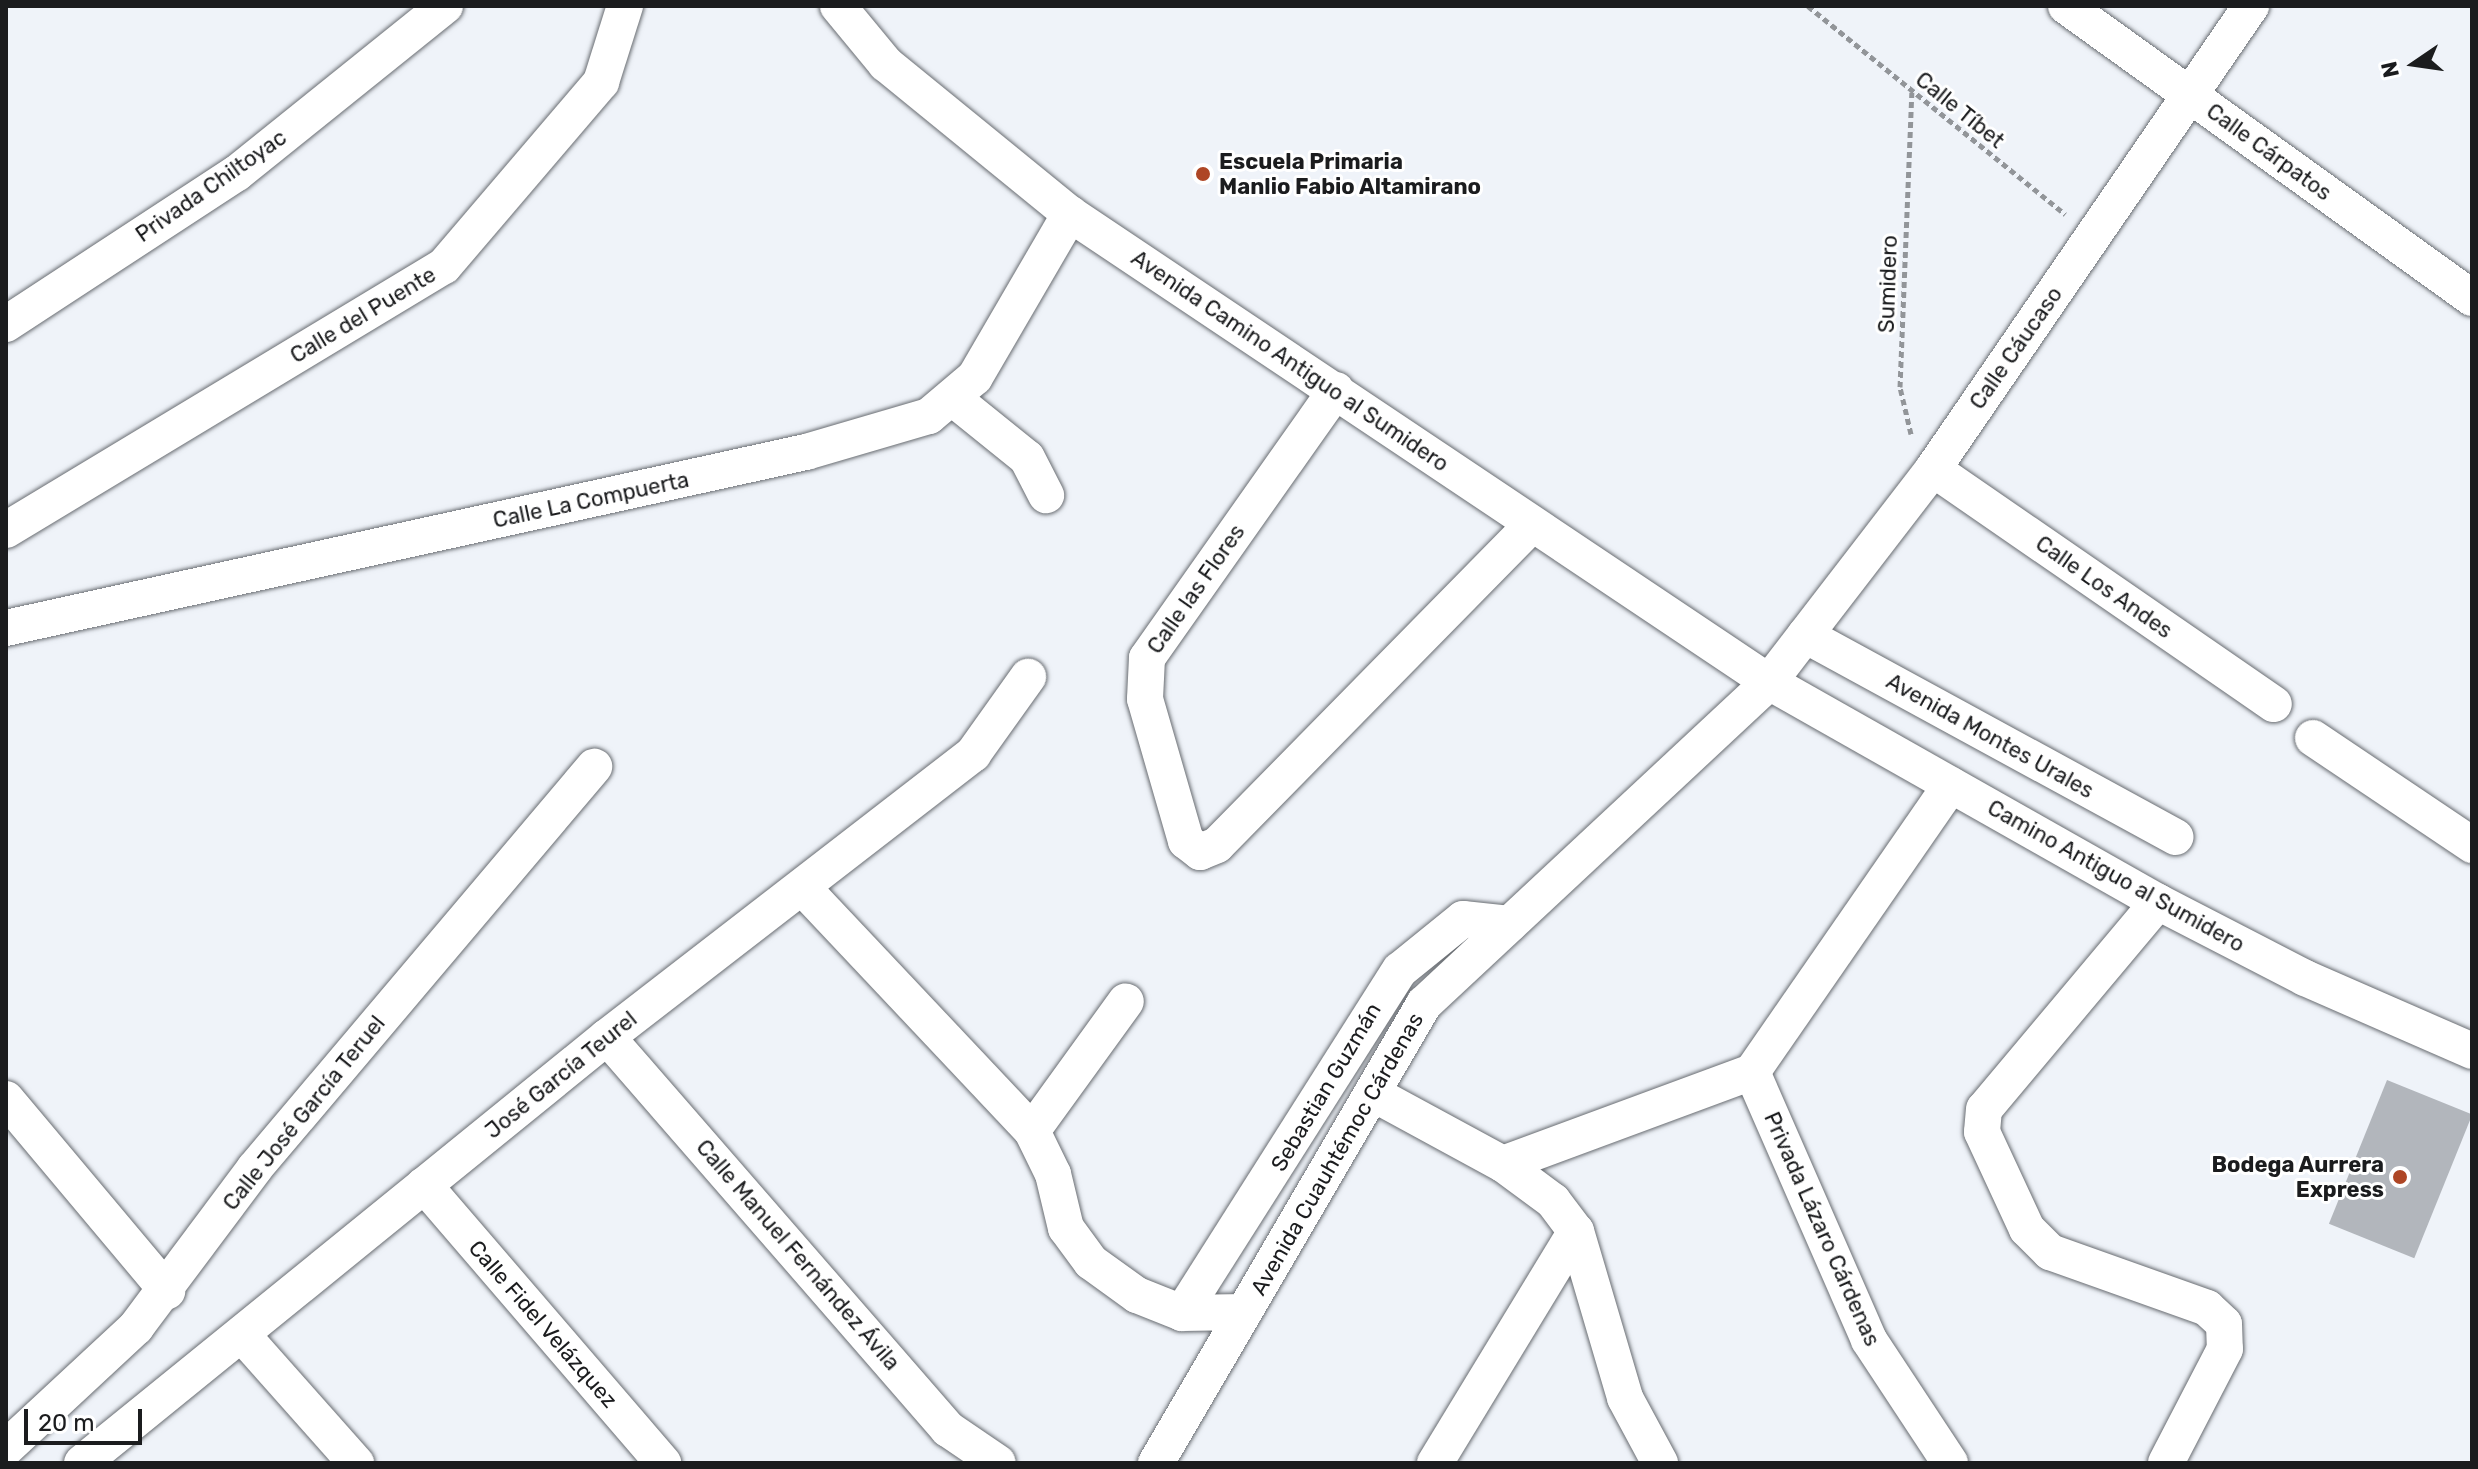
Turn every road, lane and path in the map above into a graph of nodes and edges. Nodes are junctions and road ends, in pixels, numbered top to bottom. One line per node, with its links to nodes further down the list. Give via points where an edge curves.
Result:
1 (445, 6): 12 (street, Privada Chiltoyac, via 237,173)
2 (625, 6): 18 (street, Calle del Puente, via 601,82 444,266)
3 (838, 6): 9 (street, Avenida Camino Antiguo al Sumidero, via 886,64)
4 (1808, 6): 7 (path, Calle Tíbet)
5 (2066, 6): 8 (street, Calle Cárpatos)
6 (2251, 6): 8 (street, Calle Cáucaso)
7 (1912, 92): 10 (path, Calle Tíbet); 15 (path, Sumidero, via 1900,387 1910,433)
8 (2191, 95): 10 (street, Calle Cáucaso); 11 (street, Calle Cárpatos)
9 (1070, 214): 13 (street, Avenida Camino Antiguo al Sumidero); 14 (street)
10 (2094, 237): 15 (street, Calle Cáucaso)
11 (2472, 298)
12 (6, 324)
13 (1336, 390): 17 (street, Avenida Camino Antiguo al Sumidero); 17 (street, Calle las Flores, via 1147,658 1145,699 1186,841 1200,852 1217,845)
14 (955, 400): 16 (street, via 1027,458); 19 (street, Calle La Compuerta, via 929,416 806,452)
15 (1933, 469): 20 (street, Calle Cáucaso); 23 (street, Calle Los Andes)
16 (1046, 495)
17 (1532, 525): 22 (street, Avenida Camino Antiguo al Sumidero)
18 (6, 530)
19 (6, 628)
20 (1805, 635): 22 (street, Calle Cáucaso); 27 (street, Avenida Montes Urales)
21 (1028, 677): 29 (street, José García Teurel, via 973,754)
22 (1769, 682): 26 (street, Camino Antiguo al Sumidero); 31 (street, Avenida Cuauhtémoc Cárdenas)
23 (2274, 704)
24 (2313, 738): 28 (street)
25 (594, 767): 42 (street, Calle José García Teruel, via 254,1169)
26 (1951, 785): 30 (street, Camino Antiguo al Sumidero); 35 (street)
27 (2175, 837)
28 (2472, 845)
29 (803, 888): 33 (street, José García Teurel); 38 (street)
30 (2158, 902): 34 (street, Camino Antiguo al Sumidero, via 2305,978); 55 (street, via 1984,1109 1982,1132 2027,1229 2050,1252 2207,1308 2224,1324 2225,1349)
31 (1510, 924): 36 (street, Avenida Cuauhtémoc Cárdenas, via 1424,1004); 44 (street, Sebastian Guzmán, via 1463,919 1400,970)
32 (1126, 1001): 38 (street)
33 (607, 1037): 40 (street, José García Teurel); 50 (street, Calle Manuel Fernández Ávila, via 948,1429)
34 (2472, 1051)
35 (1752, 1072): 39 (street); 54 (street, Privada Lázaro Cárdenas, via 1869,1340)
36 (1372, 1093): 39 (street); 43 (street, Avenida Cuauhtémoc Cárdenas)
37 (6, 1099): 42 (street)
38 (1032, 1131): 44 (street, via 1053,1174 1066,1228 1091,1262 1137,1295)
39 (1503, 1164): 41 (street, via 1553,1201)
40 (424, 1185): 45 (street, José García Teurel); 49 (street, Calle Fidel Velázquez)
41 (1576, 1231): 52 (street); 53 (street, via 1625,1398)
42 (167, 1291): 46 (street, Calle José García Teruel)
43 (1244, 1312): 44 (street); 51 (street, Avenida Cuauhtémoc Cárdenas)
44 (1182, 1313)
45 (244, 1337): 47 (street, José García Teurel); 48 (street)
46 (6, 1448)
47 (82, 1463)
48 (356, 1463)
49 (663, 1463)
50 (998, 1463)
51 (1156, 1463)
52 (1435, 1463)
53 (1660, 1463)
54 (1950, 1463)
55 (2166, 1463)

